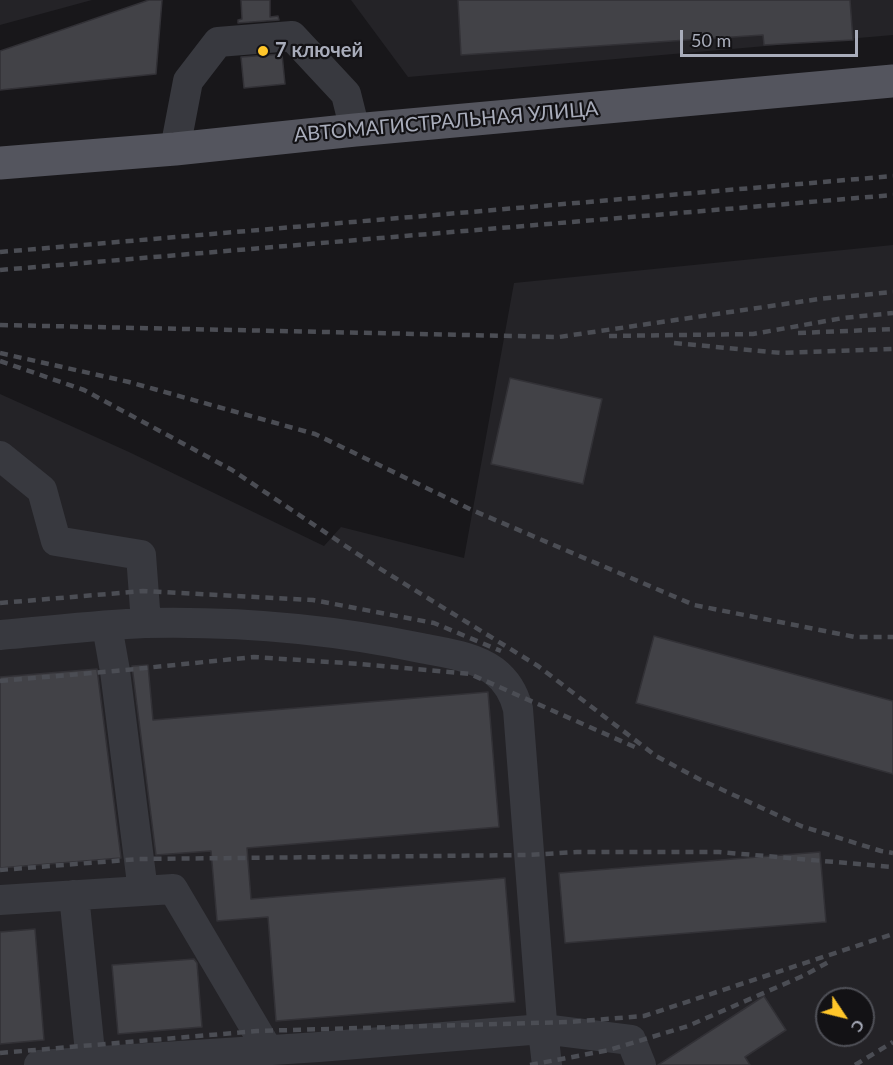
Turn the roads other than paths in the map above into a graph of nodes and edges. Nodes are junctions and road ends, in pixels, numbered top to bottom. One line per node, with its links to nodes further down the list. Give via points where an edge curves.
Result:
1 (893, 81): 2 (main road, АВТОМАГИСТРАЛЬНАЯ УЛИЦА)
2 (355, 130): 3 (main road, АВТОМАГИСТРАЛЬНАЯ УЛИЦА); 3 (lane, via 346,94 292,36 218,42 188,81)
3 (175, 148): 4 (main road, АВТОМАГИСТРАЛЬНАЯ УЛИЦА)
4 (0, 163)
5 (0, 456): 6 (lane, via 42,490 56,541 141,555)
6 (146, 623): 7 (lane); 12 (lane, via 330,632 471,659 494,670 505,681 514,693 518,709)
7 (106, 626): 8 (lane); 9 (lane)
8 (0, 635)
9 (143, 891): 10 (lane); 13 (lane, via 173,890)
10 (74, 895): 11 (lane); 15 (lane)
11 (0, 900)
12 (543, 1029): 14 (lane); 17 (lane); 18 (lane, via 631,1040)
13 (268, 1050): 14 (lane); 15 (lane)
14 (320, 1056)
15 (91, 1062): 16 (lane)
16 (39, 1065)
17 (547, 1065)
18 (641, 1065)

